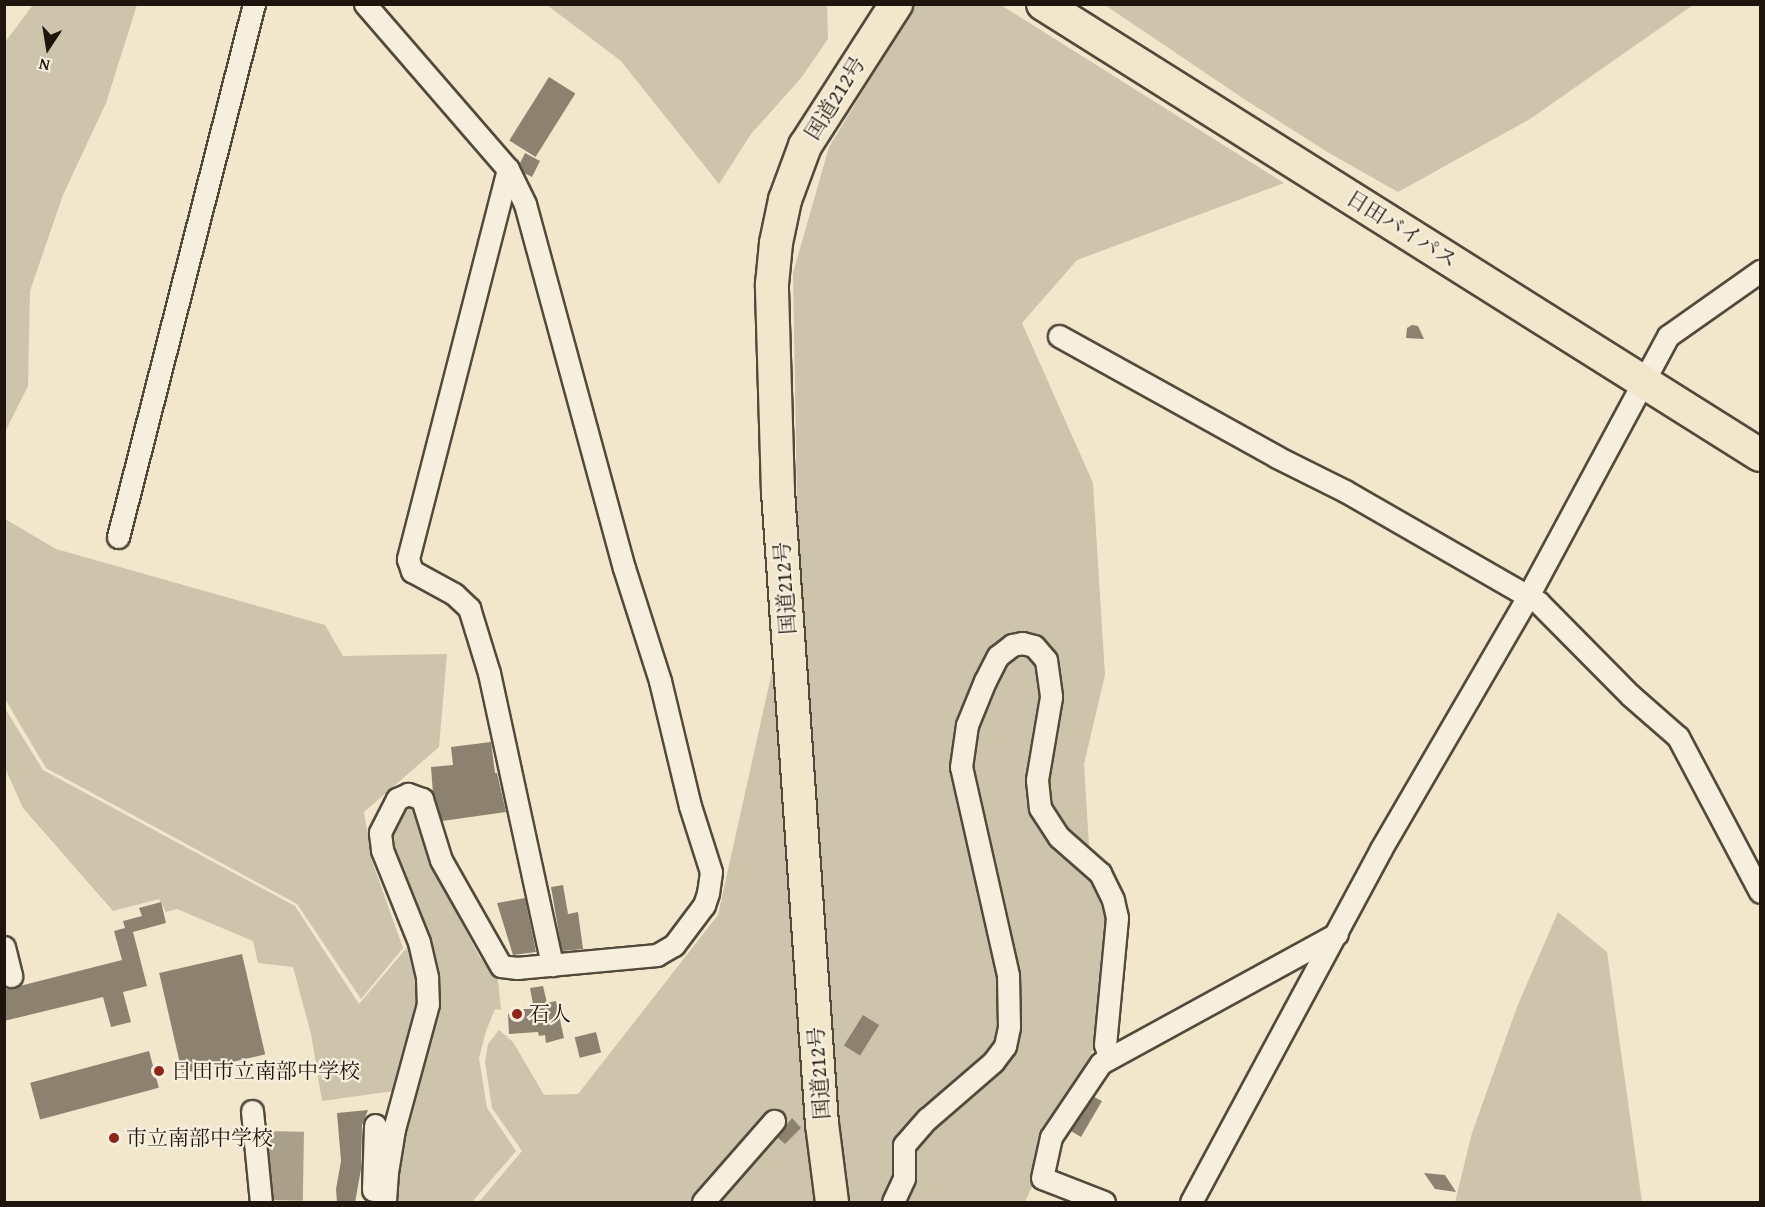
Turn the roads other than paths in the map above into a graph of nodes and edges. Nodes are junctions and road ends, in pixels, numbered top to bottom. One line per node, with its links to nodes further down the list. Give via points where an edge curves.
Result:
1 (254, 4): 10 (street)
2 (365, 4): 5 (street)
3 (896, 4): 25 (highway, 国道212号, via 805,146 785,200 772,284 778,492 822,1124)
4 (1043, 4): 8 (highway, 日田バイパス)
5 (508, 169): 15 (street, via 408,559 412,571 454,594 469,608 489,673); 15 (street, via 525,204 711,872 704,905 674,945 657,955)
6 (1761, 271): 8 (street, via 1668,336)
7 (1059, 336): 11 (street, via 1345,491)
8 (1646, 381): 9 (highway, 日田バイパス); 11 (street)
9 (1761, 455)
10 (118, 537)
11 (1528, 596): 12 (street, via 1678,737); 13 (street, via 1381,849)
12 (1761, 892)
13 (1337, 934): 17 (street); 28 (street)
14 (4, 947): 16 (street)
15 (552, 965): 23 (street, via 517,969 501,966 441,860 422,799 408,794 397,799 380,833 382,850 419,942 428,1004 394,1129)
16 (11, 976)
17 (1109, 1057): 26 (street, via 1105,1044 1117,918 1100,873 1059,837 1040,808 1037,780 1051,697 1046,660 1034,646 1022,642 998,656 985,681 967,724 962,767 1008,975 1009,1027 1005,1046 993,1062 927,1119 904,1145 904,1178); 27 (street, via 1101,1063 1052,1137 1042,1178)
18 (252, 1112): 21 (street)
19 (774, 1121): 24 (street)
20 (375, 1125): 22 (street)
21 (261, 1203)
22 (374, 1203)
23 (385, 1203)
24 (703, 1203)
25 (832, 1203)
26 (893, 1203)
27 (1104, 1203)
28 (1191, 1203)

